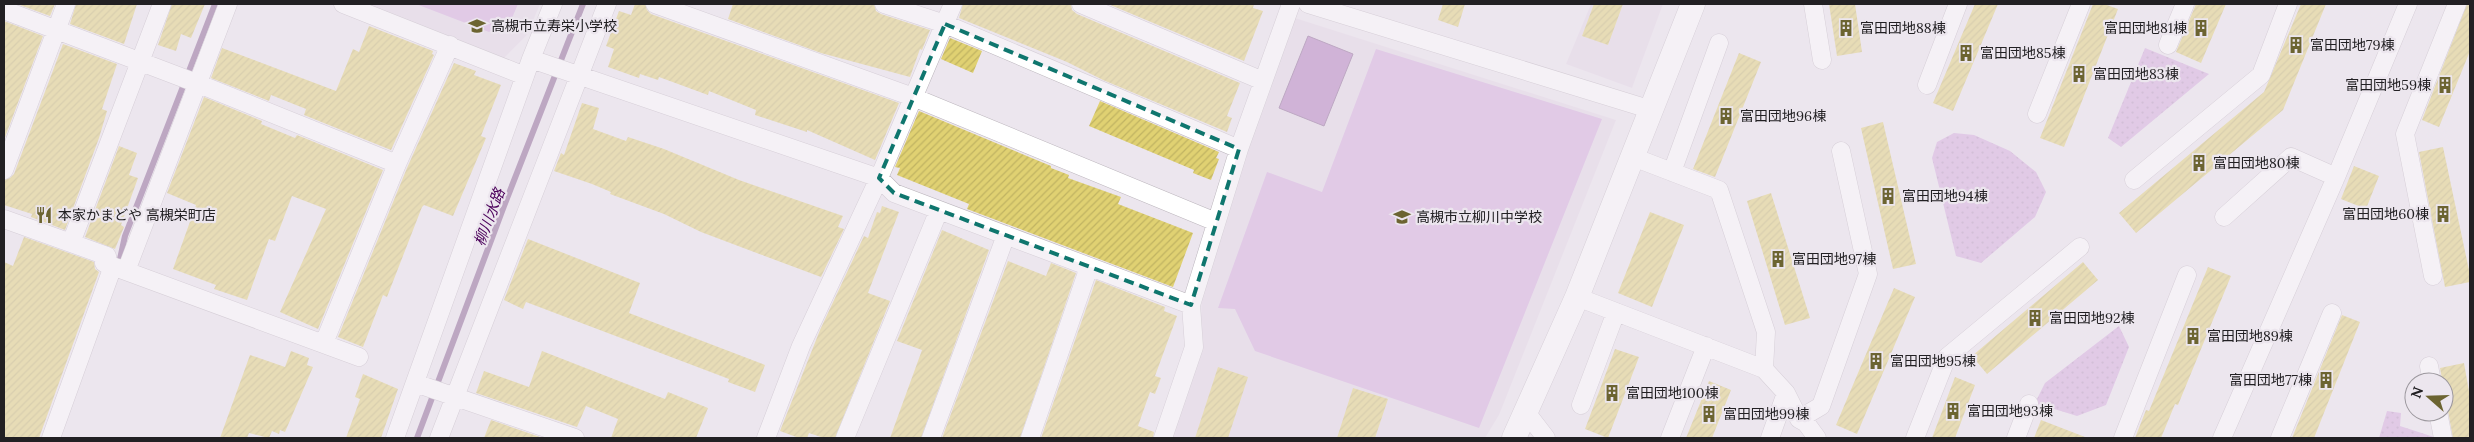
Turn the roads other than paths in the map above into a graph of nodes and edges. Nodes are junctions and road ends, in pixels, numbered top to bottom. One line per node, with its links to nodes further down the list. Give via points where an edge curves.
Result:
1 (66, 4): 23 (street)
2 (162, 4): 29 (street)
3 (228, 4): 33 (street)
4 (343, 4): 26 (street)
5 (553, 4): 27 (street)
6 (608, 4): 30 (street)
7 (655, 4): 35 (street)
8 (884, 4): 22 (street)
9 (953, 4): 22 (street)
10 (1081, 4): 32 (street)
11 (1291, 4): 32 (street)
12 (1308, 4): 36 (street)
13 (1693, 4): 36 (street)
14 (1814, 4): 28 (street)
15 (1958, 4): 34 (street)
16 (2081, 4): 37 (street)
17 (2185, 4): 25 (street)
18 (2288, 4): 46 (street, via 2261,75)
19 (2408, 4): 44 (street)
20 (2457, 4): 57 (street, via 2405,134)
21 (4, 10): 23 (street)
22 (945, 24): 35 (street); 38 (street)
23 (56, 30): 29 (street); 42 (street)
24 (1719, 43): 43 (street)
25 (2168, 45)
26 (450, 46): 31 (street); 41 (street)
27 (531, 59): 30 (street); 31 (street)
28 (1822, 60)
29 (140, 62): 33 (street); 52 (street)
30 (581, 75): 45 (street); 68 (street)
31 (526, 76): 66 (street)
32 (1264, 81): 38 (street)
33 (199, 84): 41 (street); 55 (street)
34 (1927, 85)
35 (913, 97): 45 (street); 50 (street)
36 (1652, 110): 40 (street)
37 (2037, 114)
38 (1239, 149): 50 (street)
39 (1841, 151): 72 (street, via 1868,274 1820,406)
40 (1633, 157): 43 (street); 58 (street)
41 (397, 164): 62 (street)
42 (4, 170)
43 (1672, 172): 65 (street, via 1719,190 1766,332)
44 (2336, 177): 48 (street, via 2291,157); 91 (street)
45 (880, 178): 47 (street, via 894,193); 78 (street, via 800,346)
46 (2134, 180)
47 (939, 210): 51 (street); 79 (street)
48 (2224, 217)
49 (4, 219): 52 (street)
50 (1216, 222): 59 (street)
51 (1006, 235): 54 (street); 80 (street)
52 (72, 243): 55 (street, via 107,256 104,263)
53 (2080, 247): 88 (street, via 1947,357)
54 (1089, 267): 59 (street); 81 (street)
55 (120, 269): 62 (street); 74 (street)
56 (2187, 275): 90 (street)
57 (2433, 276)
58 (1576, 297): 60 (street); 71 (street)
59 (1191, 305): 82 (street, via 1194,346)
60 (1616, 312): 63 (street); 70 (street)
61 (2332, 313): 92 (street)
62 (324, 343): 64 (street)
63 (1706, 346): 65 (street); 85 (street)
64 (359, 357)
65 (1764, 369): 67 (street)
66 (416, 383): 68 (street); 75 (street)
67 (1786, 393): 72 (street); 86 (street)
68 (456, 398): 76 (street); 77 (street)
69 (2029, 404): 89 (street)
70 (1580, 405)
71 (1526, 412): 83 (street); 84 (street)
72 (1799, 419): 87 (street)
73 (2440, 422): 93 (street)
74 (51, 438)
75 (395, 438)
76 (440, 438)
77 (575, 438)
78 (766, 438)
79 (845, 438)
80 (931, 438)
81 (1030, 438)
82 (1162, 438)
83 (1514, 438)
84 (1546, 438)
85 (1670, 438)
86 (1770, 438)
87 (1817, 438)
88 (1915, 438)
89 (2016, 438)
90 (2123, 438)
91 (2222, 438)
92 (2280, 438)
93 (2443, 438)

